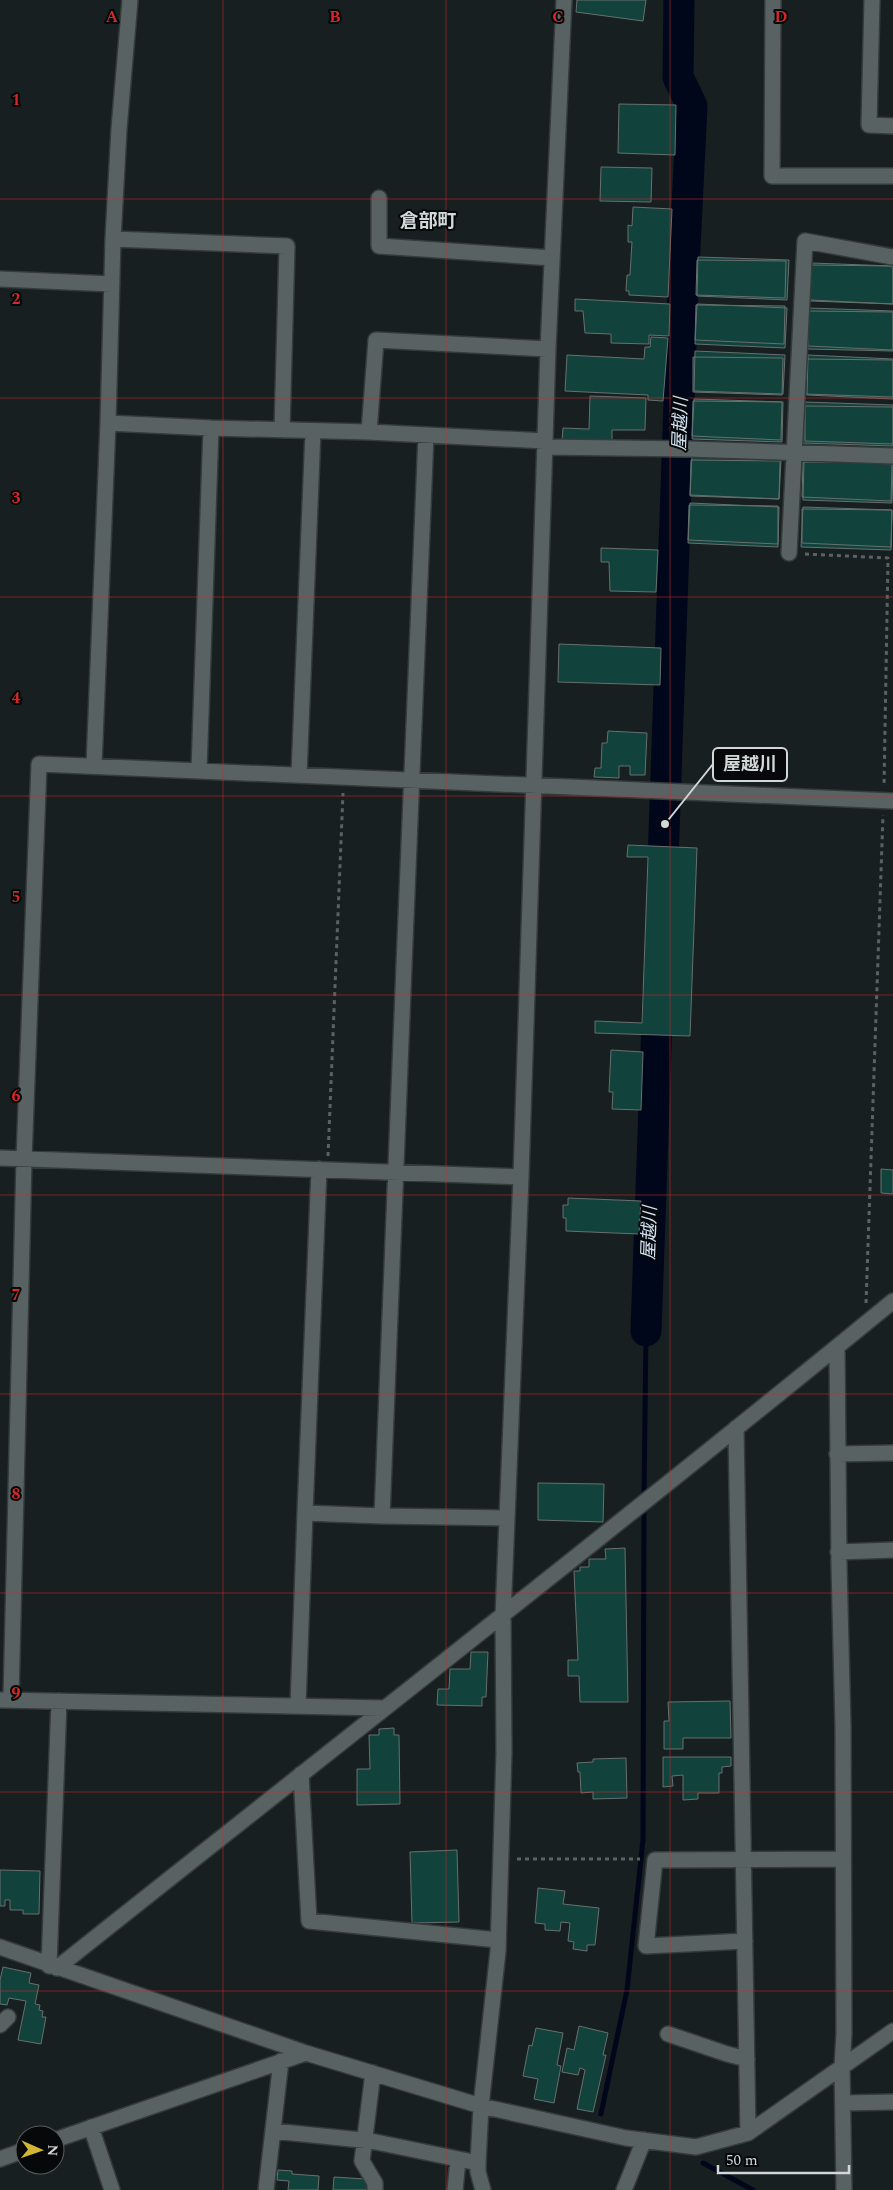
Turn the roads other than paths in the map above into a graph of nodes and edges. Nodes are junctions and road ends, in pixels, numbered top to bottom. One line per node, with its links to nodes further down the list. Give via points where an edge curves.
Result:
1 (130, 0): 8 (street, via 118,129)
2 (564, 0): 10 (street)
3 (773, 0): 6 (street, via 772,176)
4 (872, 0): 5 (street, via 869,125)
5 (893, 126)
6 (893, 176)
7 (379, 198): 10 (street, via 379,246)
8 (113, 239): 12 (street); 16 (street, via 286,246)
9 (893, 257): 21 (street, via 805,241)
10 (552, 258): 13 (street)
11 (0, 279): 12 (street)
12 (112, 284): 14 (street)
13 (548, 349): 18 (street, via 376,340); 20 (street)
14 (108, 423): 15 (street); 24 (street)
15 (211, 428): 16 (street); 25 (street)
16 (282, 430): 17 (street)
17 (313, 431): 18 (street); 26 (street)
18 (369, 432): 19 (street)
19 (426, 435): 20 (street); 27 (street)
20 (545, 444): 21 (street); 28 (street)
21 (793, 452): 22 (street); 23 (street)
22 (893, 456)
23 (789, 553)
24 (94, 765): 25 (street); 31 (street, via 39,764)
25 (199, 770): 26 (street)
26 (299, 775): 27 (street)
27 (410, 780): 28 (street); 33 (street)
28 (534, 786): 29 (street); 34 (street)
29 (888, 801)
30 (0, 1158): 31 (street)
31 (24, 1158): 32 (street); 46 (street)
32 (324, 1169): 33 (street); 40 (street)
33 (398, 1172): 34 (street); 41 (street)
34 (521, 1177): 42 (street)
35 (893, 1301): 36 (street)
36 (837, 1347): 37 (street); 39 (street)
37 (736, 1428): 45 (street); 51 (street)
38 (893, 1453): 39 (street)
39 (838, 1454): 44 (street)
40 (306, 1513): 41 (street); 48 (street)
41 (382, 1516): 42 (street)
42 (507, 1518): 45 (street)
43 (893, 1550): 44 (street)
44 (838, 1552): 52 (street)
45 (503, 1616): 49 (street); 53 (street, via 504,1752)
46 (5, 1700): 47 (street)
47 (59, 1701): 48 (street); 56 (street)
48 (298, 1706): 49 (street)
49 (383, 1708): 50 (street)
50 (301, 1774): 53 (street, via 309,1921); 56 (street)
51 (744, 1859): 52 (street); 54 (street); 54 (street, via 655,1860 646,1946)
52 (843, 1859): 62 (street)
53 (498, 1940): 66 (street)
54 (745, 1942): 60 (street)
55 (0, 1947): 56 (street)
56 (53, 1967): 59 (street)
57 (893, 2031): 62 (street)
58 (668, 2034): 60 (street)
59 (306, 2053): 61 (street); 63 (street)
60 (747, 2059): 69 (street)
61 (281, 2062): 67 (street); 68 (street)
62 (842, 2067): 65 (street); 69 (street)
63 (373, 2073): 66 (street); 71 (street)
64 (893, 2102): 65 (street)
65 (843, 2103): 83 (street)
66 (481, 2106): 72 (street); 76 (street)
67 (91, 2127): 70 (street); 77 (street)
68 (273, 2130): 71 (street); 78 (street)
69 (748, 2134): 72 (street, via 696,2147)
70 (65, 2136)
71 (364, 2140): 75 (street); 79 (street, via 362,2161 375,2183)
72 (644, 2140): 82 (street)
73 (15, 2154): 74 (street)
74 (0, 2159)
75 (458, 2160): 76 (street); 80 (street)
76 (478, 2163): 81 (street)
77 (112, 2190)
78 (266, 2190)
79 (375, 2190)
80 (456, 2190)
81 (483, 2190)
82 (624, 2190)
83 (844, 2190)

